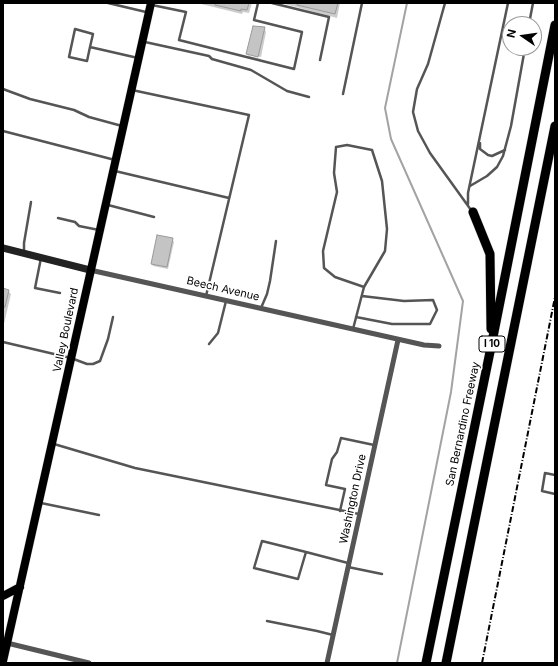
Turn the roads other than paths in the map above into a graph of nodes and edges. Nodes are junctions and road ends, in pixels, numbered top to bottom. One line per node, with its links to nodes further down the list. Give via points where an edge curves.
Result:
1 (108, 3): 8 (lane)
2 (258, 3): 8 (lane, via 254,20 302,32 294,69 179,40 186,12)
3 (272, 3): 15 (lane, via 329,17)
4 (362, 3): 18 (lane)
5 (445, 3): 31 (lane, via 428,64 417,89 413,112 418,131 427,148)
6 (508, 3): 23 (lane)
7 (533, 3): 9 (lane)
8 (150, 7): 11 (main road, Valley Boulevard)
9 (531, 16)
10 (555, 25): 53 (highway, San Bernardino Freeway / I 10)
11 (142, 42): 14 (main road, Valley Boulevard); 19 (lane, via 209,56 251,70 287,91)
12 (90, 47): 12 (lane, via 93,34 75,29 69,57 87,61); 14 (lane)
13 (524, 56): 24 (lane)
14 (138, 58): 17 (main road, Valley Boulevard)
15 (320, 60)
16 (3, 89): 20 (lane)
17 (131, 90): 20 (main road, Valley Boulevard); 28 (lane, via 249,115)
18 (343, 94)
19 (309, 97)
20 (123, 126): 25 (main road, Valley Boulevard)
21 (555, 126): 76 (highway, I 10)
22 (3, 131): 25 (lane)
23 (479, 141): 24 (lane, via 480,149 488,155 492,156); 27 (lane)
24 (505, 150): 27 (lane, via 497,166 487,176)
25 (115, 160): 26 (main road, Valley Boulevard)
26 (113, 171): 28 (lane); 30 (main road, Valley Boulevard)
27 (470, 186): 31 (lane)
28 (229, 198): 42 (lane)
29 (31, 202): 37 (lane)
30 (105, 204): 32 (lane); 34 (main road, Valley Boulevard)
31 (470, 209): 53 (highway, via 490,254)
32 (154, 217)
33 (58, 218): 34 (lane)
34 (99, 230): 39 (main road, Valley Boulevard)
35 (276, 241): 45 (lane, via 270,281)
36 (3, 248): 37 (main road, Beech Avenue)
37 (24, 253): 38 (main road, Beech Avenue)
38 (41, 258): 39 (main road, Beech Avenue); 41 (lane, via 35,288)
39 (90, 270): 42 (street, Beech Avenue); 54 (main road, Valley Boulevard)
40 (364, 287): 40 (lane, via 335,277 324,268 323,252 337,192 334,173 336,148 346,145 372,150 382,181 387,229 385,251); 43 (lane)
41 (60, 293)
42 (206, 296): 44 (street, Beech Avenue)
43 (362, 296): 47 (lane); 47 (lane, via 432,300 437,310 430,324 392,324)
44 (226, 300): 45 (street, Beech Avenue); 51 (lane, via 218,333)
45 (261, 309): 48 (street, Beech Avenue)
46 (113, 317): 54 (lane, via 100,361 87,364)
47 (356, 317): 48 (lane)
48 (353, 329): 49 (street, Beech Avenue)
49 (398, 340): 52 (street, Beech Avenue, via 424,346); 56 (street, Washington Drive)
50 (3, 342): 54 (lane)
51 (209, 344)
52 (439, 346)
53 (491, 347): 75 (highway, San Bernardino Freeway / I 10)
54 (71, 358): 55 (main road, Valley Boulevard)
55 (52, 443): 59 (main road, Valley Boulevard); 60 (lane, via 135,468)
56 (374, 445): 60 (lane, via 341,438 332,459 326,485 345,489); 61 (street, Washington Drive)
57 (555, 475): 58 (lane, via 545,473 542,491)
58 (555, 494)
59 (38, 503): 62 (lane); 66 (main road, Valley Boulevard)
60 (340, 511): 61 (lane)
61 (360, 514): 64 (street, Washington Drive)
62 (99, 515)
63 (306, 552): 63 (lane, via 262,540 254,568 298,579); 64 (lane)
64 (348, 565): 65 (lane); 70 (street, Washington Drive)
65 (382, 574)
66 (20, 587): 67 (main road); 71 (main road, Valley Boulevard)
67 (3, 596)
68 (267, 621): 70 (lane)
69 (3, 635): 71 (main road)
70 (333, 636): 74 (street, Washington Drive)
71 (5, 642): 72 (main road, Valley Boulevard); 73 (street)
72 (3, 661)
73 (89, 663)
74 (327, 663)
75 (426, 663)
76 (446, 663)

